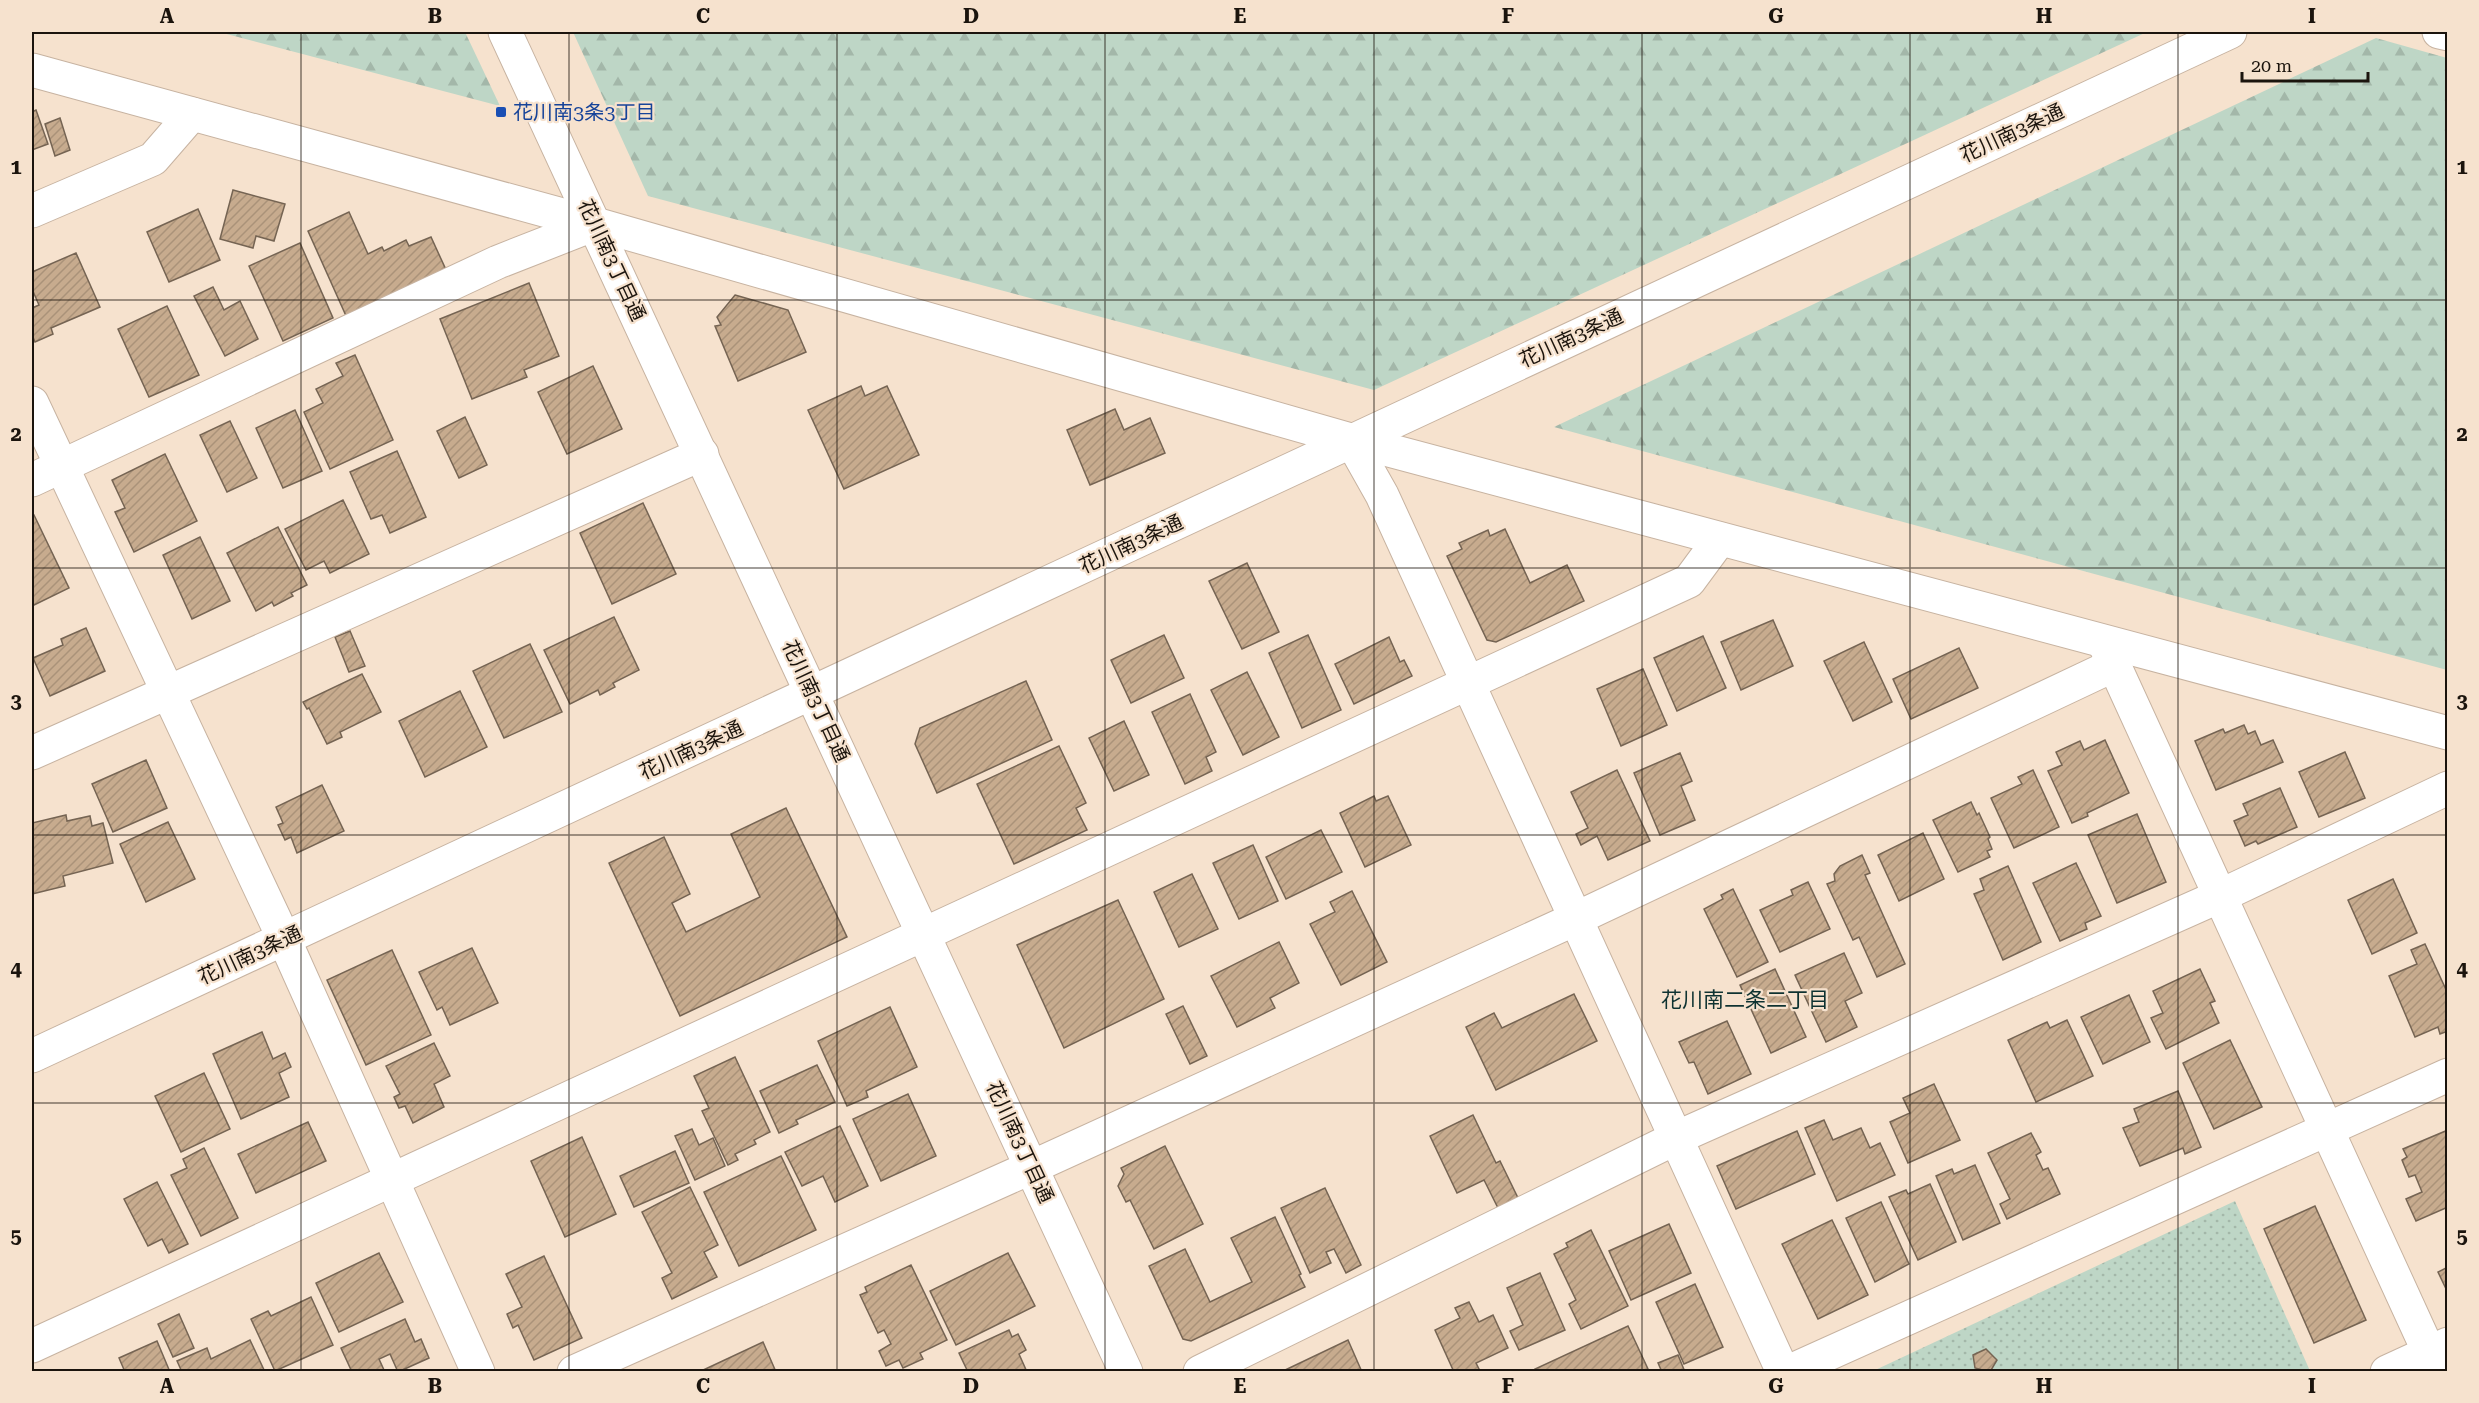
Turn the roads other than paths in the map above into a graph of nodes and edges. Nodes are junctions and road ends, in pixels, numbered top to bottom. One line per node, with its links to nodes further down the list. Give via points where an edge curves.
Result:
1 (505, 32): 8 (street, 花川南3丁目通)
2 (2230, 32): 10 (street, 花川南3条通)
3 (2439, 32): 4 (street)
4 (2448, 34)
5 (32, 70): 6 (street)
6 (192, 114): 7 (street, via 153,159); 8 (street)
7 (32, 211)
8 (595, 224): 10 (street); 11 (street, 花川南3丁目通); 12 (street, via 498,262)
9 (32, 403): 12 (street)
10 (1351, 440): 14 (street); 16 (street, via 1382,495); 18 (street, 花川南3条通)
11 (702, 454): 17 (street); 18 (street, 花川南3丁目通)
12 (61, 466): 13 (street); 17 (street)
13 (32, 480)
14 (1720, 538): 15 (street); 16 (street, via 1689,580)
15 (2108, 653): 19 (street); 22 (street); 23 (street)
16 (1466, 682): 23 (street); 24 (street)
17 (167, 691): 20 (street); 25 (street)
18 (813, 694): 24 (street, 花川南3丁目通); 25 (street, 花川南3条通)
19 (2448, 733)
20 (32, 753)
21 (2448, 788): 22 (street)
22 (2220, 896): 28 (street); 29 (street)
23 (1575, 919): 29 (street); 30 (street)
24 (924, 932): 30 (street, 花川南3丁目通); 31 (street)
25 (284, 939): 26 (street, 花川南3条通); 31 (street)
26 (32, 1056)
27 (2448, 1075): 28 (street)
28 (2327, 1130): 33 (street); 38 (street)
29 (1676, 1138): 37 (street); 38 (street)
30 (1032, 1167): 35 (street); 36 (street, 花川南3丁目通)
31 (392, 1180): 32 (street); 34 (street)
32 (32, 1346)
33 (2438, 1356): 39 (street)
34 (478, 1371)
35 (574, 1371)
36 (1126, 1371)
37 (1200, 1371)
38 (1786, 1371)
39 (2387, 1371)

